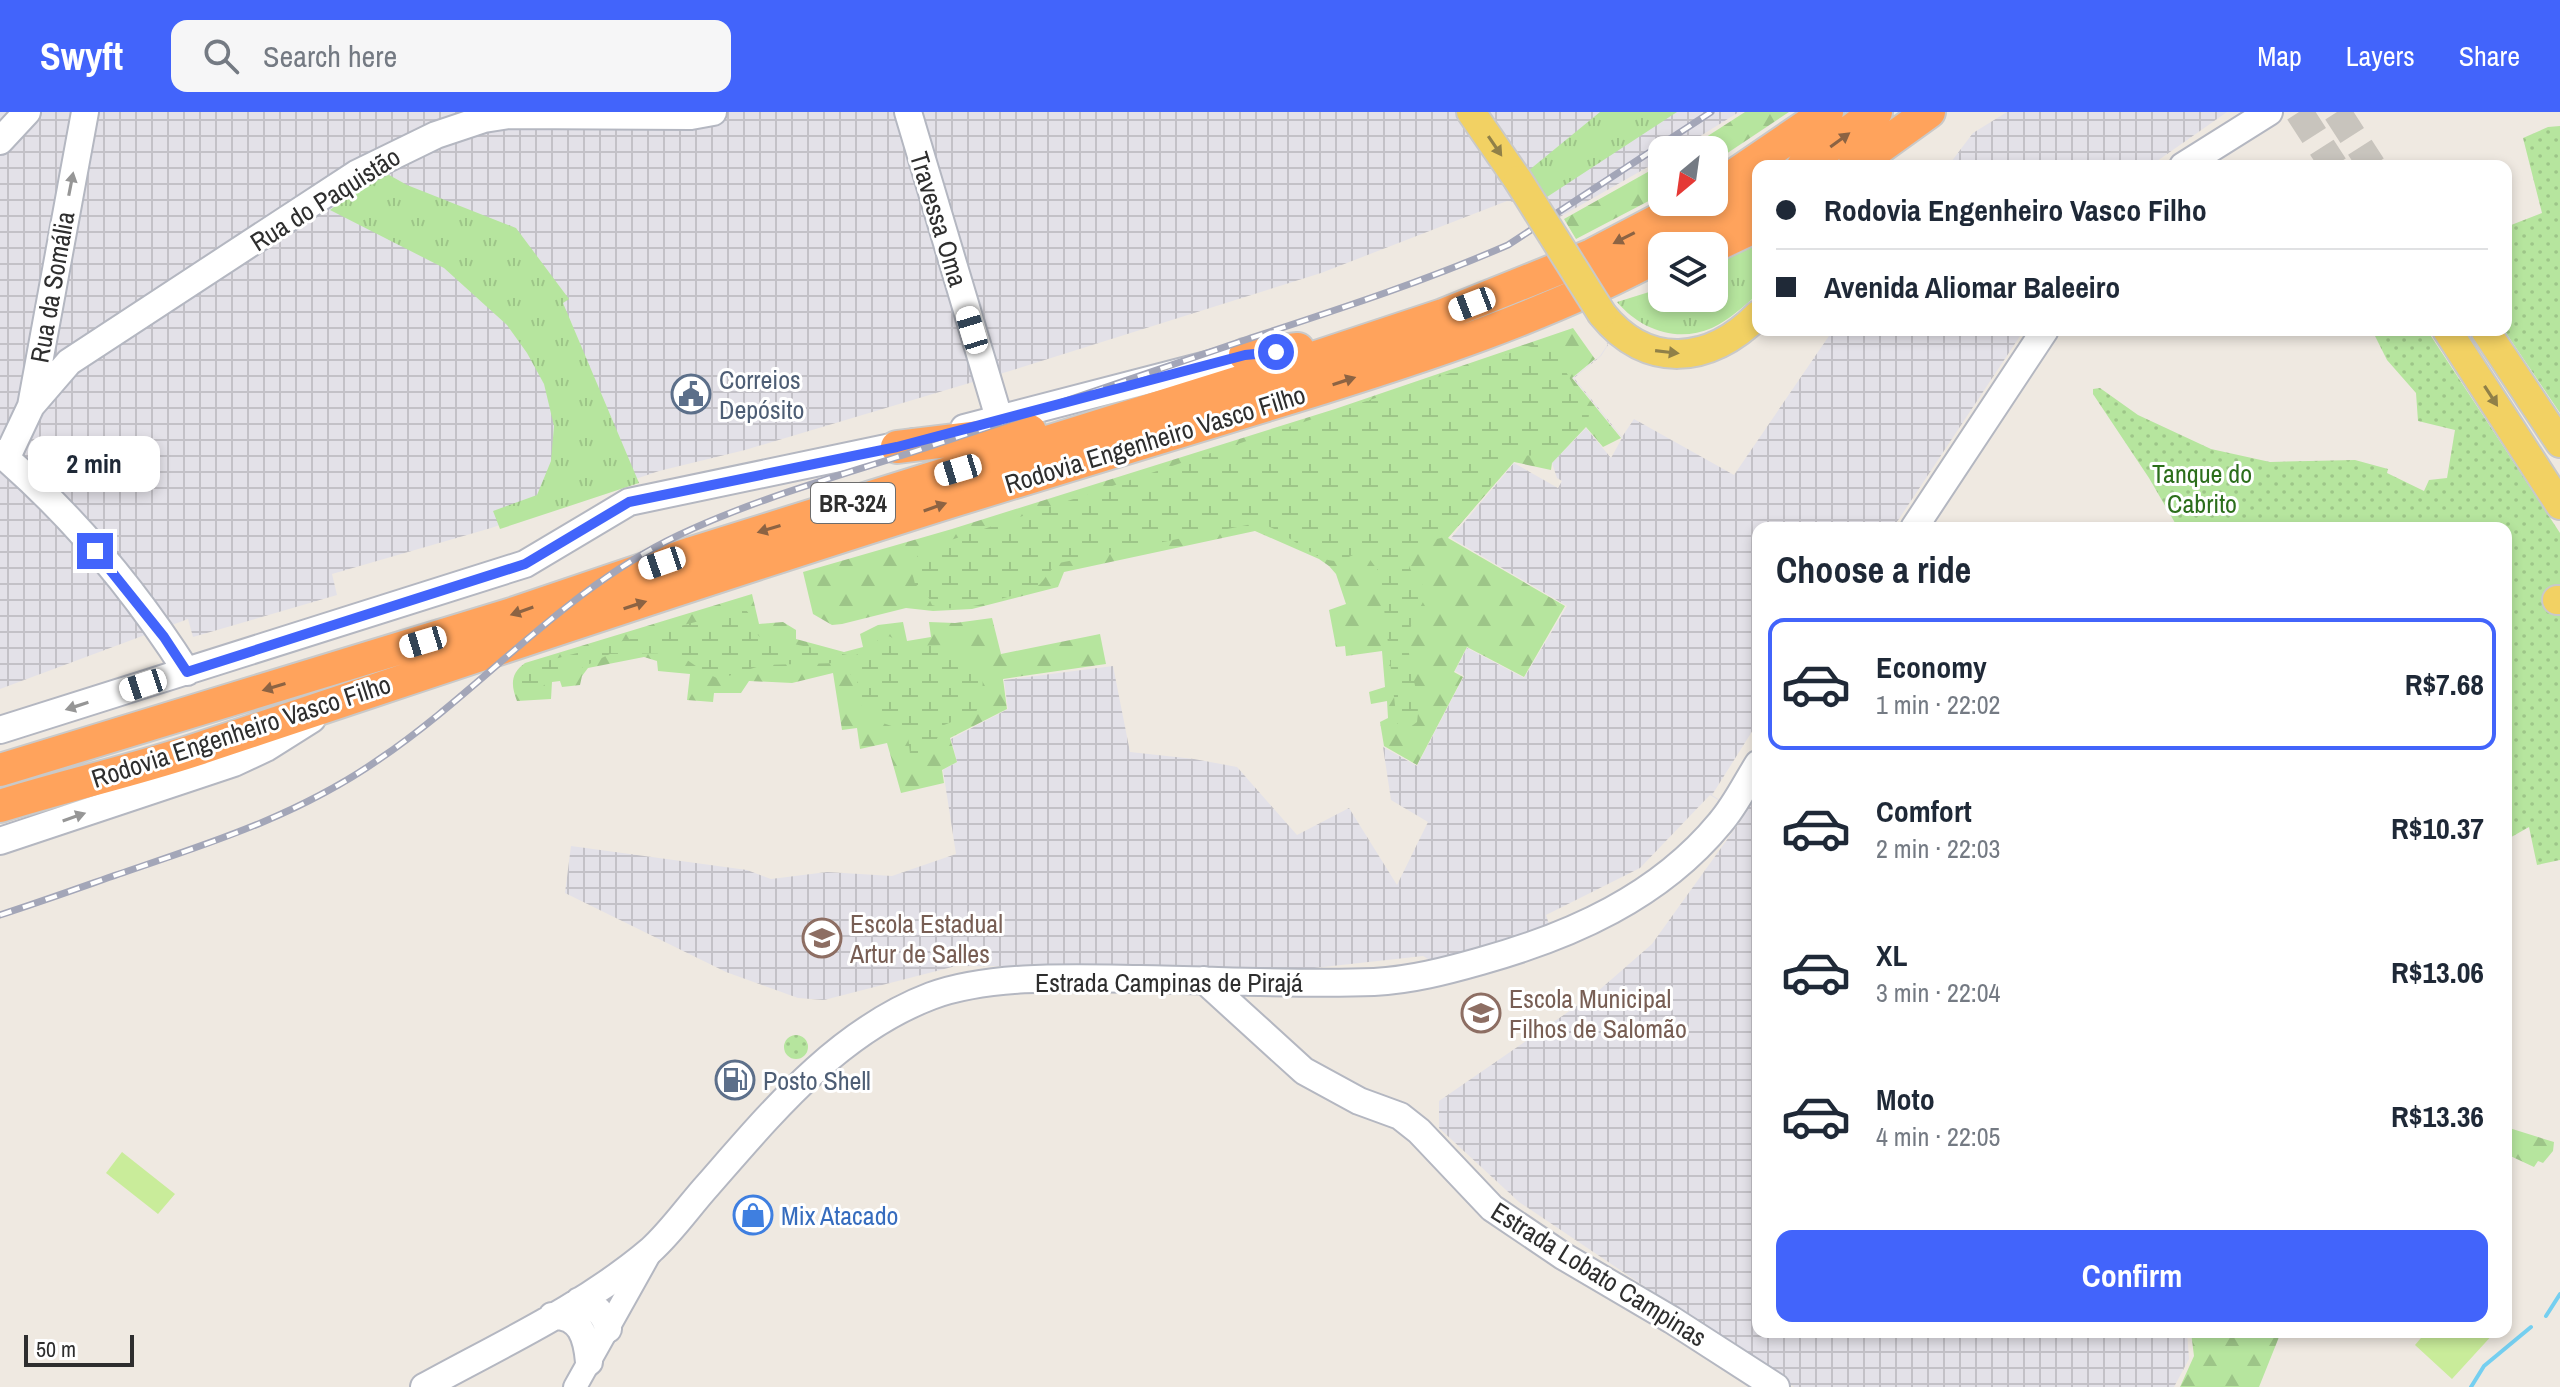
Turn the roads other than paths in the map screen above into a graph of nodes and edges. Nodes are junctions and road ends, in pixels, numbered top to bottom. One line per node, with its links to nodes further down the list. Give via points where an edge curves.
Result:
1 (27, 112): 10 (main road)
2 (85, 112): 31 (main road, Rua da Somália, one-way to 2)
3 (713, 112): 33 (main road, Rua do Paquistão, via 509,115 436,135 356,174)
4 (908, 112): 36 (main road, Travessa Oma)
5 (1471, 112): 26 (main road, one-way to 26, bridge, via 1616,329 1650,350 1675,354 1714,348)
6 (1827, 112): 11 (highway)
7 (1876, 112): 12 (highway, one-way to 7)
8 (1931, 112): 13 (highway); 14 (main road)
9 (2269, 112): 15 (main road)
10 (0, 141)
11 (1757, 160)
12 (1811, 160)
13 (1863, 160)
14 (1881, 160)
15 (2193, 160)
16 (1752, 163): 17 (highway)
17 (1728, 179)
18 (1752, 201): 21 (highway)
19 (1666, 216): 30 (highway, Rodovia Engenheiro Vasco Filho / BR-324, one-way to 30, via 1542,276)
20 (1752, 228): 22 (highway)
21 (1699, 232)
22 (1728, 239)
23 (1648, 261): 25 (highway, Rodovia Engenheiro Vasco Filho / BR-324)
24 (1648, 270): 25 (highway)
25 (1611, 281): 43 (highway, Rodovia Engenheiro Vasco Filho / BR-324, one-way to 25, via 1349,380)
26 (1752, 321)
27 (2041, 336): 41 (main road)
28 (2452, 336): 40 (main road, one-way to 40)
29 (2489, 336): 37 (main road)
30 (1368, 340): 32 (highway); 34 (highway, Rodovia Engenheiro Vasco Filho / BR-324)
31 (41, 343): 33 (main road, via 53,360); 35 (main road, Rua da Somália)
32 (1245, 355): 36 (main road, Rodovia Engenheiro Vasco Filho)
33 (69, 362): 35 (main road, Rua do Paquistão)
34 (1193, 396): 38 (highway, via 1011,435); 45 (highway, Rodovia Engenheiro Vasco Filho / BR-324, one-way to 45, via 512,614)
35 (31, 406): 39 (main road, Rua da Somália)
36 (999, 418): 38 (main road, Rodovia Engenheiro Vasco Filho)
37 (2560, 443)
38 (897, 447): 42 (main road, Rodovia Engenheiro Vasco Filho, via 629,502 525,564)
39 (3, 456): 42 (main road, via 127,588)
40 (2553, 493)
41 (1918, 522)
42 (187, 672): 44 (main road, one-way to 44)
43 (349, 696): 47 (highway, Rodovia Engenheiro Vasco Filho / BR-324, via 190,751); 48 (main road, one-way to 43, via 234,763)
44 (0, 730)
45 (0, 770)
46 (1752, 774): 49 (main road, Estrada Campinas de Pirajá, via 1723,821 1648,888 1597,919 1529,948 1386,981)
47 (0, 806)
48 (0, 841)
49 (1204, 980): 50 (main road, Estrada Campinas de Pirajá, via 1083,978 977,985 932,996 880,1019 798,1087); 57 (main road, Estrada Lobato Campinas, via 1304,1071 1400,1116 1419,1131 1492,1208)
50 (653, 1248): 51 (main road, Estrada Campinas de Pirajá); 53 (street)
51 (579, 1301): 52 (main road, Estrada Campinas de Pirajá); 53 (main road, via 599,1311)
52 (552, 1316): 54 (main road, via 579,1327); 55 (main road, Estrada Campinas de Pirajá)
53 (608, 1329): 54 (street)
54 (589, 1362): 56 (street)
55 (424, 1387)
56 (575, 1387)
57 (1776, 1387)

